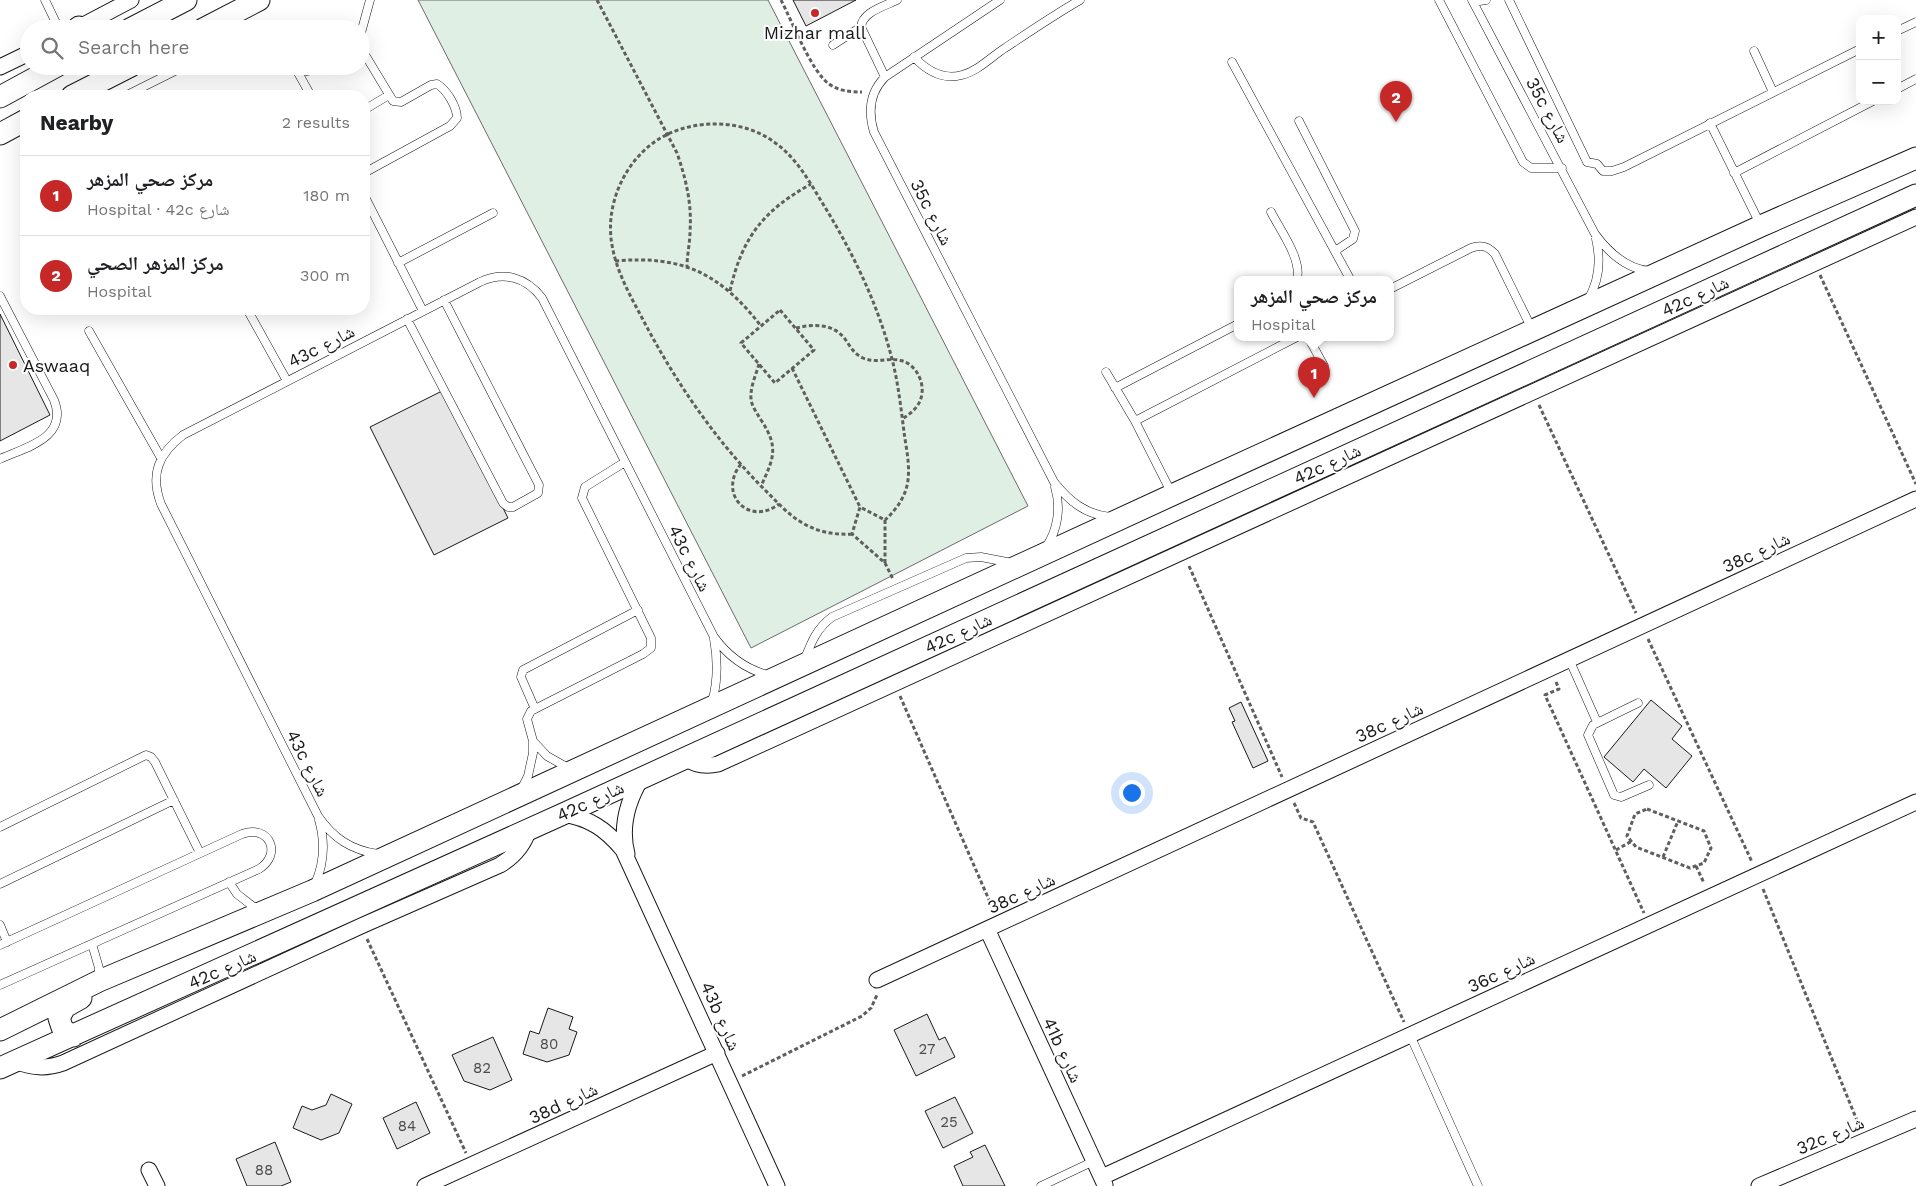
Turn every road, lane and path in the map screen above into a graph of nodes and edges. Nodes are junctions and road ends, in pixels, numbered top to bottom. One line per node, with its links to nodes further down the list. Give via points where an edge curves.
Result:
1 (44, 0): 15 (lane)
2 (131, 0): 16 (street)
3 (186, 0): 17 (street)
4 (259, 0): 18 (street)
5 (370, 0): 19 (lane)
6 (597, 0): 51 (path)
7 (781, 0): 41 (path, via 821,76 845,91)
8 (897, 0): 21 (lane, via 865,16)
9 (1000, 0): 27 (lane)
10 (1080, 0): 27 (lane, via 974,70 961,75 935,74)
11 (1439, 0): 53 (lane, via 1523,162 1531,168)
12 (1486, 0): 14 (lane)
13 (1509, 0): 49 (lane, via 1588,162 1597,164 1603,171 1612,171)
14 (1473, 1): 53 (lane, 35c شارع)
15 (65, 20)
16 (90, 20)
17 (147, 20)
18 (220, 20)
19 (365, 20)
20 (1916, 22): 22 (lane)
21 (861, 27): 23 (lane); 35 (lane)
22 (1901, 29)
23 (833, 45)
24 (1754, 51): 42 (lane)
25 (1856, 51): 42 (lane)
26 (20, 57): 30 (street)
27 (914, 57): 35 (lane)
28 (1232, 62): 64 (lane)
29 (370, 63): 43 (lane)
30 (0, 67)
31 (38, 75): 44 (street)
32 (113, 75): 38 (street)
33 (167, 75): 39 (lane)
34 (299, 75): 40 (lane)
35 (885, 78): 41 (lane)
36 (1916, 79): 37 (lane)
37 (1901, 86)
38 (84, 90)
39 (137, 90)
40 (307, 90)
41 (874, 92): 101 (lane, 35c شارع, via 870,112 874,132)
42 (1774, 92): 49 (lane)
43 (389, 95): 46 (lane); 55 (lane, via 398,103 437,84 455,108 456,118 450,126)
44 (0, 97)
45 (1865, 105): 56 (lane)
46 (370, 106)
47 (1299, 121): 64 (lane, via 1355,230 1353,239)
48 (20, 123): 50 (street)
49 (1710, 123): 56 (lane)
50 (0, 134)
51 (667, 135): 57 (path, via 702,125 748,128 773,140 794,158); 65 (path, via 638,157 618,188 610,224); 68 (path, via 680,162 688,191)
52 (1916, 158): 54 (street, 42c شارع)
53 (1562, 168): 63 (lane, 35c شارع)
54 (1893, 168): 58 (street, via 1905,181); 62 (street, 42c شارع)
55 (370, 169)
56 (1734, 173): 62 (lane)
57 (811, 184): 73 (path, via 792,194 757,226 738,260); 87 (path, via 859,270)
58 (1912, 204): 67 (street); 128 (street, 42c شارع)
59 (370, 207): 66 (lane)
60 (1270, 212): 70 (lane, via 1297,261)
61 (493, 213): 66 (lane)
62 (1761, 226): 69 (street, 42c شارع)
63 (1596, 234): 69 (lane, 35c شارع, via 1617,258 1646,271); 76 (lane, 35c شارع, via 1599,250 1597,280)
64 (1335, 251): 71 (lane)
65 (615, 261): 68 (path, via 664,261); 100 (path, via 668,367)
66 (398, 263): 77 (lane)
67 (1814, 263): 94 (street); 102 (path)
68 (687, 267): 73 (path)
69 (1662, 272): 76 (street, 42c شارع)
70 (1298, 276)
71 (1348, 276)
72 (1394, 288): 84 (lane, via 1476,246 1482,246 1491,250 1505,273)
73 (730, 291): 80 (path)
74 (0, 296): 98 (lane, via 54,400 58,418 49,435)
75 (444, 300): 77 (lane, 43c شارع); 79 (lane, via 539,485 538,493 513,507 503,503); 99 (lane, 43c شارع, via 499,276 519,279 536,290)
76 (1583, 308): 84 (street, 42c شارع)
77 (423, 311): 79 (lane, 43c شارع)
78 (250, 315): 92 (lane)
79 (407, 320): 92 (lane, 43c شارع)
80 (761, 326): 82 (path, via 780,310); 88 (path, via 741,343)
81 (1234, 326): 93 (lane)
82 (796, 328): 87 (path, via 808,325 828,327 839,333 853,351 864,358); 90 (path, via 814,350)
83 (88, 331): 97 (lane)
84 (1533, 331): 104 (street, 42c شارع)
85 (1289, 341): 96 (lane)
86 (1310, 341): 89 (lane)
87 (892, 358): 95 (path); 95 (path, via 914,369 922,384 916,409)
88 (759, 364): 90 (path, via 775,383); 103 (path, via 751,400 773,446 772,463)
89 (1324, 366)
90 (792, 368): 107 (path)
91 (1106, 372): 93 (lane)
92 (287, 381): 97 (lane, 43c شارع, via 183,435)
93 (1115, 388): 96 (lane)
94 (1533, 392): 116 (path); 122 (street)
95 (902, 419): 109 (path, via 908,482 900,503)
96 (1135, 421): 104 (lane)
97 (161, 458): 136 (lane, 43c شارع, via 156,482 161,504)
98 (0, 459)
99 (625, 462): 115 (lane, via 589,484 582,492 582,498); 117 (lane, 43c شارع)
100 (741, 464): 103 (path); 106 (path, via 735,471 732,488 739,504 755,512 772,510)
101 (1054, 482): 108 (lane, 35c شارع, via 1073,503 1085,510 1098,516); 111 (lane, 35c شارع, via 1058,513 1052,536)
102 (1916, 484)
103 (761, 486): 106 (path)
104 (1172, 495): 108 (street, 42c شارع)
105 (1916, 499): 116 (street, 38c شارع)
106 (780, 504): 110 (path, via 790,515 815,530)
107 (860, 507): 109 (path); 110 (path)
108 (1126, 517): 111 (street, 42c شارع)
109 (885, 520): 112 (path)
110 (852, 534): 112 (path)
111 (1040, 556): 113 (street, 42c شارع)
112 (885, 563): 114 (path)
113 (1021, 565): 114 (lane, via 981,557 966,558); 119 (street, 42c شارع)
114 (898, 588): 119 (lane, via 825,622 814,635)
115 (638, 610): 125 (lane, via 651,638 647,652); 125 (lane, via 523,670 521,678)
116 (1642, 626): 118 (street, 38c شارع); 146 (path)
117 (714, 637): 121 (lane, 43c شارع, via 741,664); 124 (lane, 43c شارع, via 717,673)
118 (1569, 659): 120 (street, 38c شارع); 126 (lane)
119 (801, 666): 121 (street, 42c شارع)
120 (1550, 668): 141 (path, via 1559,689 1545,695); 154 (street, 38c شارع)
121 (778, 677): 124 (street, 42c شارع)
122 (880, 690): 128 (street, via 718,764 697,765); 154 (path, via 885,702 900,695 994,908 980,914)
123 (1638, 703): 126 (lane)
124 (710, 708): 129 (street, 42c شارع)
125 (535, 709): 127 (lane, via 527,719)
126 (1597, 722): 131 (lane, via 1590,729 1589,740 1614,795 1621,797)
127 (533, 741): 129 (lane, via 547,756); 132 (lane, via 528,776)
128 (685, 758): 130 (street, 42c شارع)
129 (574, 771): 132 (street, 42c شارع)
130 (642, 778): 135 (street, 42c شارع); 145 (street, 43b شارع, via 626,818 626,848)
131 (1649, 785)
132 (516, 797): 143 (street, 42c شارع)
133 (174, 800): 138 (lane, via 154,760 146,755); 142 (lane); 148 (lane)
134 (1916, 802): 146 (street, 36c شارع)
135 (563, 814): 139 (street, 42c شارع); 145 (street, 43b شارع, via 584,819 603,829 614,838)
136 (318, 816): 143 (lane, 43c شارع, via 344,843 366,852); 149 (lane, 43c شارع, via 322,854)
137 (1678, 821): 140 (path, via 1647,809 1635,814 1628,836); 144 (path); 144 (path, via 1704,832 1711,848 1704,863 1690,868)
138 (0, 827)
139 (529, 829): 153 (street, via 522,846 508,860); 162 (street, 42c شارع)
140 (1632, 841): 141 (path); 144 (path, via 1636,847)
141 (1616, 850): 152 (path)
142 (200, 852): 147 (lane, via 249,831 258,832 270,842 272,850 266,865); 155 (lane)
143 (392, 854): 149 (street, 42c شارع)
144 (1663, 858)
145 (630, 862): 163 (street, 43b شارع)
146 (1758, 875): 152 (street, 36c شارع); 167 (path)
147 (228, 882): 150 (lane, via 237,894); 156 (lane)
148 (0, 884)
149 (312, 891): 150 (street, 42c شارع)
150 (261, 912): 158 (street, 42c شارع)
151 (0, 925): 155 (lane)
152 (1649, 925): 161 (street, 36c شارع)
153 (361, 926): 164 (street, via 63,1063 37,1068); 169 (path)
154 (987, 929): 157 (street, 38c شارع); 168 (street, 41b شارع)
155 (3, 944)
156 (92, 944): 158 (lane); 159 (lane)
157 (878, 980): 165 (path, via 874,1003 862,1016)
158 (99, 981): 160 (street, 42c شارع); 162 (street, via 93,990 61,1012 60,1024 68,1035)
159 (0, 985)
160 (0, 1030)
161 (1410, 1035): 172 (street, 36c شارع); 177 (lane)
162 (73, 1036): 164 (street, 42c شارع)
163 (717, 1053): 165 (street, 43b شارع); 169 (street, 38d شارع)
164 (5, 1065)
165 (730, 1082): 175 (street, 43b شارع)
166 (1916, 1119): 167 (street, 32c شارع)
167 (1865, 1141): 178 (street, 32c شارع)
168 (1094, 1161): 172 (street, 41b شارع); 176 (lane)
169 (472, 1165): 171 (street, 38d شارع)
170 (149, 1170): 173 (street)
171 (458, 1179): 174 (street, 38d شارع)
172 (1104, 1182)
173 (157, 1186)
174 (425, 1186)
175 (777, 1186)
176 (1041, 1186)
177 (1478, 1186)
178 (1759, 1186)

